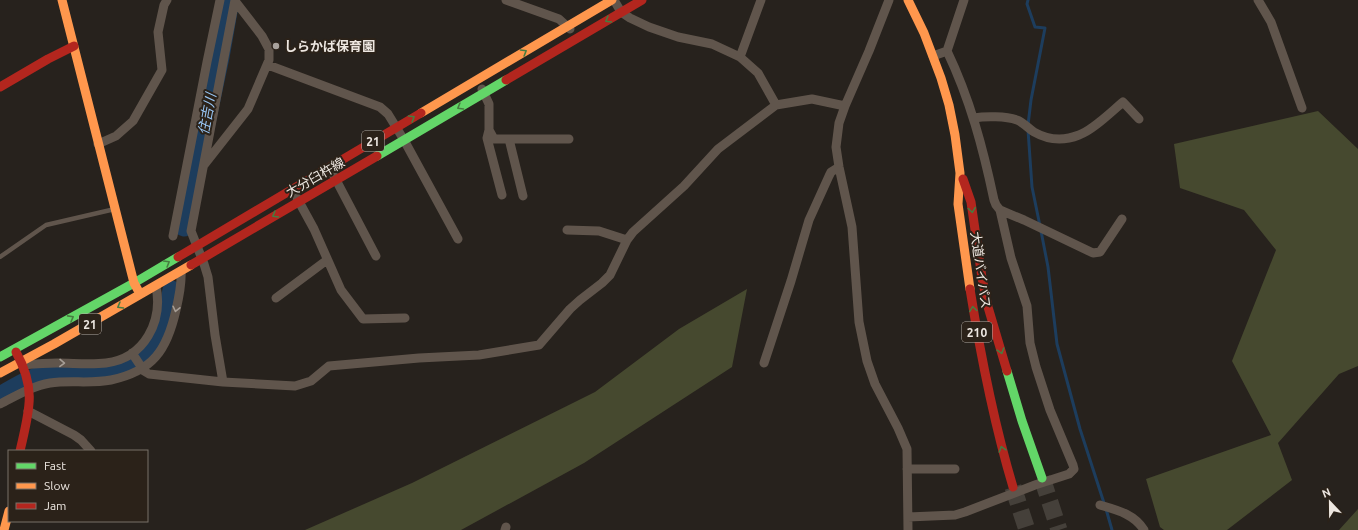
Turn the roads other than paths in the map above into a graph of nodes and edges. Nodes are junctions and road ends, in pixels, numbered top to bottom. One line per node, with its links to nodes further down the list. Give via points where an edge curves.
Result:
1 (62, 0): 18 (main road)
2 (167, 0): 36 (street, via 158,32 162,70 160,75 133,121 116,136)
3 (220, 0): 50 (street)
4 (506, 0): 16 (street, via 559,18)
5 (613, 0): 15 (street); 16 (main road, 大分臼杵線 / 21)
6 (642, 0): 15 (main road, 大分臼杵線 / 21)
7 (761, 0): 21 (street)
8 (889, 0): 27 (street)
9 (899, 0): 14 (main road, 大道バイパス / 210)
10 (908, 0): 14 (main road, 大道バイパス / 210)
11 (964, 0): 19 (street)
12 (1258, 0): 28 (street, via 1271,22)
13 (235, 1): 22 (street, via 267,45); 37 (street)
14 (913, 11): 20 (main road, 大道バイパス / 210)
15 (621, 12): 17 (main road, 大分臼杵線 / 21, one-way to 17); 21 (street, via 650,27 678,37 712,44)
16 (568, 26): 17 (street); 23 (main road, 大分臼杵線 / 21, one-way to 16)
17 (576, 39): 25 (main road, 大分臼杵線 / 21)
18 (74, 46): 24 (main road); 36 (main road)
19 (947, 51): 20 (street); 29 (street, via 960,77)
20 (933, 56): 40 (main road, 大道バイパス / 210, via 949,105)
21 (740, 57): 26 (street, via 758,73)
22 (268, 65): 31 (street, via 380,107); 37 (street, via 248,109)
23 (477, 80): 25 (street); 31 (main road, 大分臼杵線 / 21, one-way to 23)
24 (0, 87)
25 (484, 93): 32 (street, via 489,104); 35 (main road, 大分臼杵線 / 21, one-way to 35)
26 (776, 105): 27 (street, via 812,99); 52 (street, via 718,149 684,186)
27 (845, 106): 38 (street, via 836,136)
28 (1302, 108)
29 (974, 118): 30 (street, via 985,116 1017,120 1035,133 1048,138 1063,139 1080,135 1123,102); 47 (street, via 994,200)
30 (1139, 119)
31 (396, 127): 35 (street); 39 (main road, 大分臼杵線 / 21)
32 (489, 130): 34 (street, via 494,139); 43 (street, via 487,138)
33 (570, 138): 34 (street)
34 (509, 139): 44 (street)
35 (404, 140): 41 (main road, 大分臼杵線 / 21); 51 (street)
36 (98, 144): 46 (main road)
37 (203, 166): 53 (street, via 191,231)
38 (839, 167): 67 (street, via 831,172 809,220); 77 (street, via 852,227 859,322 867,361 875,384 907,449)
39 (328, 168): 41 (street); 42 (main road, 大分臼杵線 / 21)
40 (960, 173): 79 (main road, 大道バイパス / 210, one-way to 79, via 971,202 988,307); 80 (main road, 大道バイパス / 210, one-way to 40, via 983,371 958,204)
41 (336, 180): 45 (main road, 大分臼杵線 / 21); 54 (street)
42 (292, 189): 45 (street); 53 (main road, 大分臼杵線 / 21)
43 (502, 195)
44 (523, 196)
45 (300, 201): 56 (main road, 大分臼杵線 / 21, one-way to 56); 57 (street)
46 (115, 209): 55 (lane, via 46,225); 59 (main road)
47 (1000, 210): 48 (street, via 1093,254 1100,252); 83 (street, via 1011,258 1027,306 1034,360 1050,410 1074,469 1069,474 965,512)
48 (1122, 219)
49 (567, 230): 52 (street, via 599,231)
50 (173, 236)
51 (458, 239)
52 (627, 240): 71 (street, via 610,275 570,309 539,345 479,355 329,366 311,381 295,386)
53 (196, 246): 56 (street); 59 (main road, 大分臼杵線 / 21, one-way to 53)
54 (376, 256)
55 (0, 257)
56 (202, 259): 58 (main road, 大分臼杵線 / 21); 71 (street, via 208,277)
57 (327, 260): 62 (street); 63 (street, via 341,290 363,319)
58 (181, 271): 60 (main road, 大分臼杵線 / 21); 69 (street, one-way to 69, via 179,299 166,342 156,357)
59 (134, 283): 61 (main road); 64 (main road, 大分臼杵線 / 21, one-way to 59)
60 (156, 286): 61 (main road, 大分臼杵線 / 21); 65 (street, via 158,303 154,324 147,338)
61 (140, 295): 68 (main road, 大分臼杵線 / 21, one-way to 68)
62 (276, 298)
63 (405, 318)
64 (14, 350): 66 (main road, 大分臼杵線 / 21); 68 (main road)
65 (132, 353): 68 (street, one-way to 65, via 107,363); 69 (street)
66 (0, 357)
67 (764, 363)
68 (23, 366): 70 (main road, 大分臼杵線 / 21); 72 (main road)
69 (142, 368): 71 (street, via 148,374); 72 (street, via 110,380 51,383)
70 (0, 373)
71 (224, 382)
72 (30, 388): 73 (street); 74 (main road)
73 (0, 404)
74 (28, 411): 75 (main road); 76 (street, via 74,435)
75 (20, 450)
76 (90, 450)
77 (907, 469): 78 (street); 83 (street)
78 (955, 469)
79 (1042, 478)
80 (1013, 487)
81 (1100, 505): 86 (street, via 1131,516)
82 (8, 515): 84 (main road)
83 (908, 517): 85 (street)
84 (4, 530)
85 (908, 530)
86 (1144, 530)

